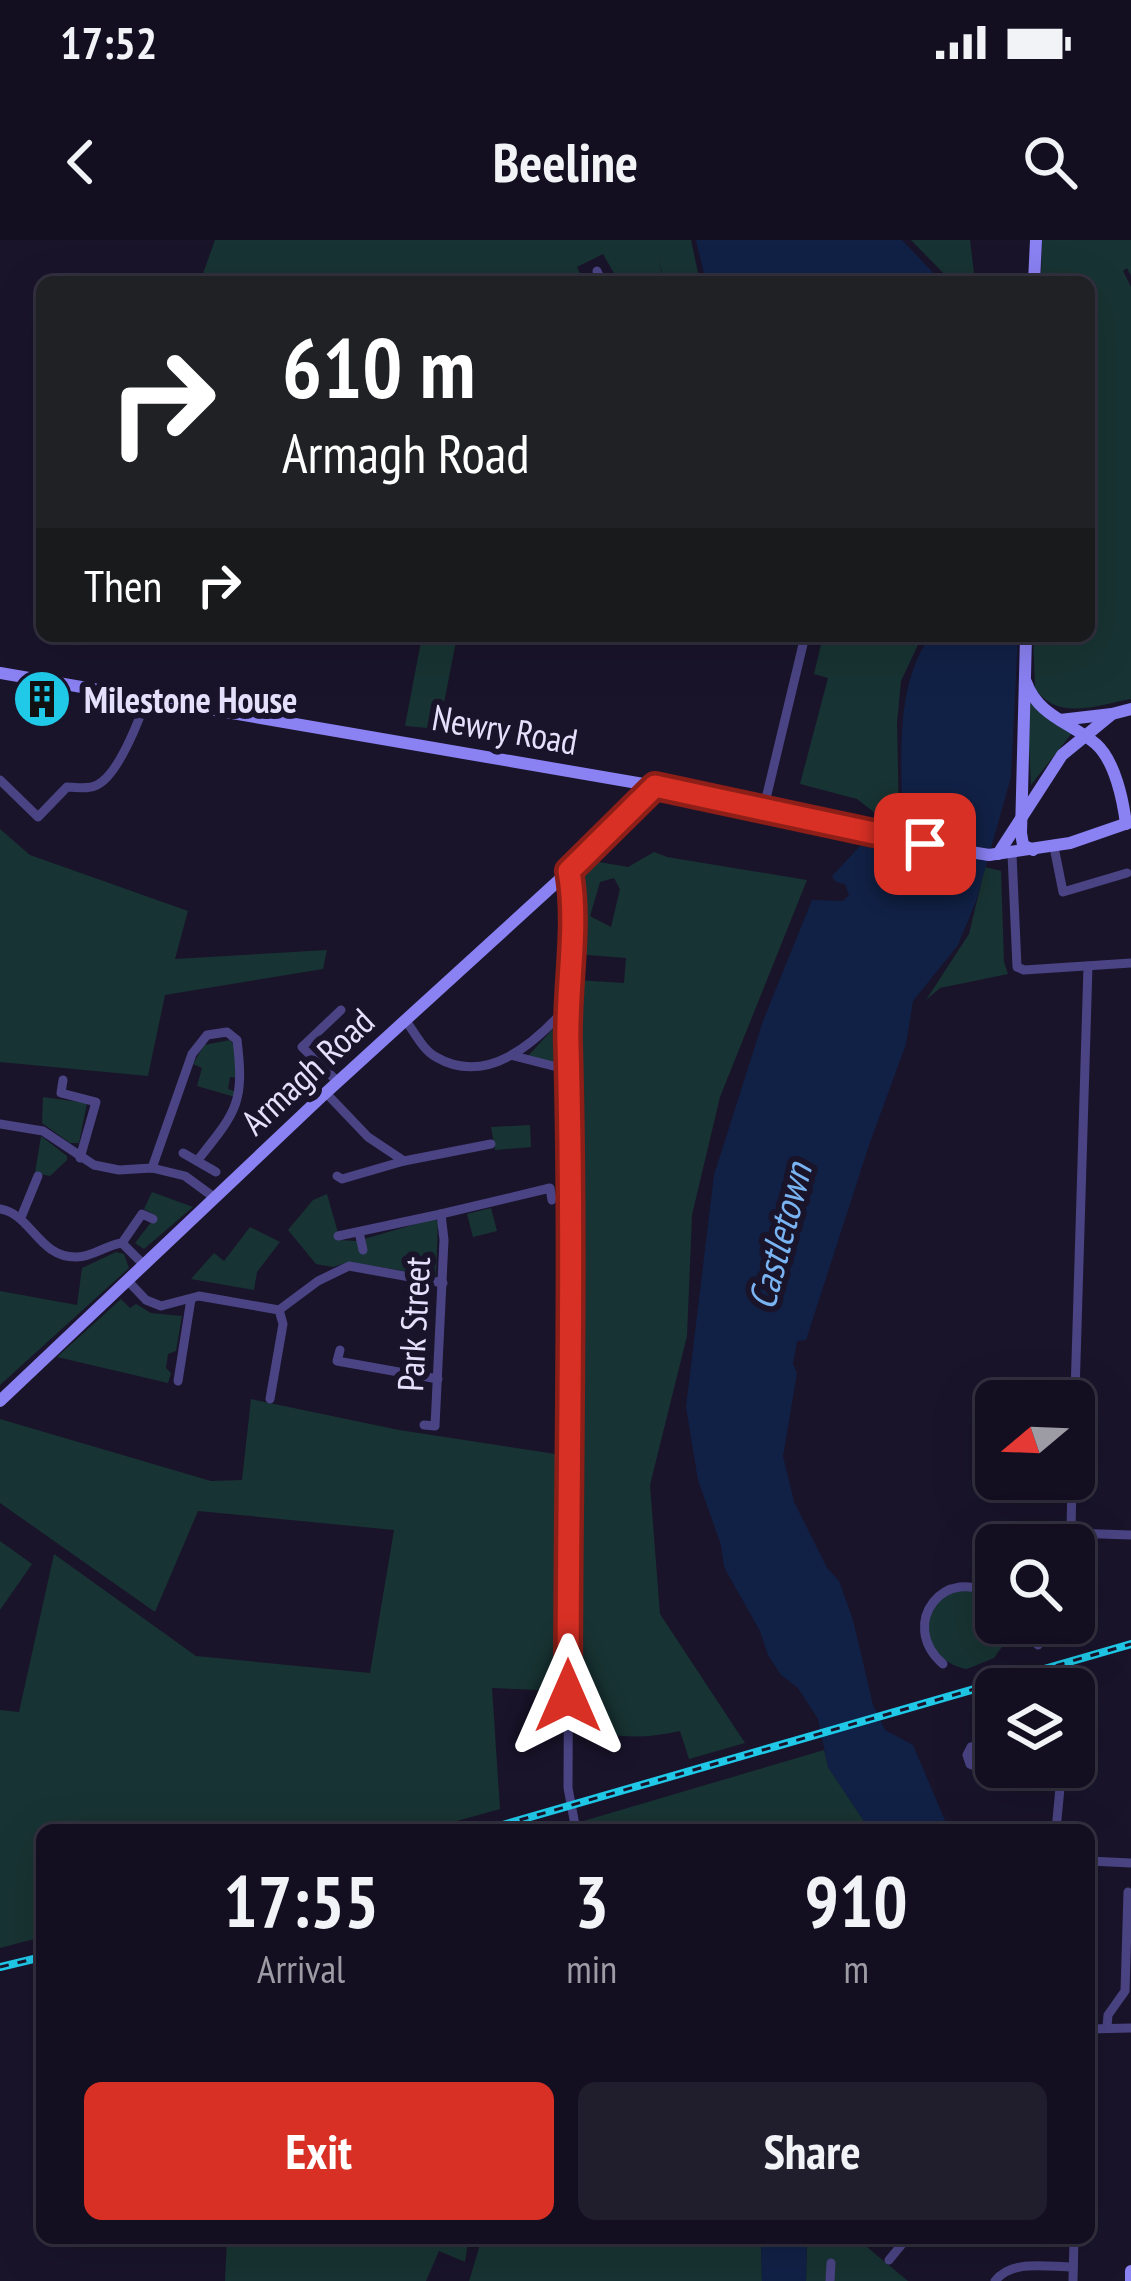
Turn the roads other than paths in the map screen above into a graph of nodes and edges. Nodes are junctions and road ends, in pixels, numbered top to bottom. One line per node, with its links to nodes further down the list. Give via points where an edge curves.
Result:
1 (1036, 240): 4 (main road)
2 (596, 271): 3 (street)
3 (599, 276)
4 (1034, 276)
5 (804, 642): 16 (street)
6 (1025, 642): 7 (main road)
7 (1024, 669): 12 (main road, via 1037,704); 17 (main road)
8 (0, 674): 9 (main road, Newry Road)
9 (147, 698): 14 (street, via 101,784 67,787 38,818); 15 (main road, Newry Road)
10 (1131, 710): 11 (main road)
11 (1112, 714): 12 (main road); 13 (main road)
12 (1060, 720): 13 (main road)
13 (1083, 736): 17 (main road); 18 (main road, via 1107,759)
14 (0, 780)
15 (655, 786): 16 (main road, Newry Road); 22 (main road, Armagh Road)
16 (763, 811): 21 (main road, Newry Road)
17 (1020, 820): 20 (main road, via 1022,844); 21 (main road)
18 (1128, 823): 19 (main road)
19 (1054, 847): 20 (main road); 23 (street, via 1063,892)
20 (1033, 850): 21 (main road)
21 (1000, 855): 25 (street, via 1017,967)
22 (569, 871): 26 (street); 28 (main road, Armagh Road)
23 (1127, 873)
24 (1131, 963): 25 (street)
25 (1088, 966): 63 (street)
26 (567, 1007): 29 (street); 30 (street)
27 (341, 1010): 32 (street, via 302,1047)
28 (406, 1021): 29 (street, via 442,1060 467,1066); 32 (main road, Armagh Road)
29 (514, 1056): 30 (street)
30 (569, 1070): 73 (street, via 568,1771)
31 (63, 1080): 37 (street, via 62,1093 96,1102)
32 (338, 1082): 33 (main road, Armagh Road)
33 (326, 1093): 39 (street); 44 (main road, Armagh Road)
34 (0, 1124): 37 (street, via 43,1131)
35 (481, 1131): 39 (street, via 487,1144)
36 (183, 1153): 38 (street)
37 (80, 1158): 40 (street, via 119,1170)
38 (197, 1161): 40 (street, via 239,1101 237,1040 227,1032 207,1035 192,1054); 41 (street)
39 (404, 1161): 43 (street)
40 (152, 1168): 44 (street, via 184,1176)
41 (216, 1172)
42 (38, 1176): 48 (street)
43 (338, 1176)
44 (215, 1198): 54 (main road, Armagh Road)
45 (552, 1200): 47 (street, Park Street, via 550,1188)
46 (0, 1209): 48 (street)
47 (441, 1214): 50 (street, Park Street); 56 (street, Park Street)
48 (22, 1216): 52 (street, via 42,1244 66,1256)
49 (153, 1219): 52 (street, via 142,1214)
50 (358, 1232): 51 (street, Park Street); 53 (street, Park Street)
51 (338, 1236)
52 (122, 1243): 54 (street)
53 (363, 1250)
54 (145, 1265): 55 (main road, Armagh Road)
55 (128, 1281): 57 (street, via 161,1306); 66 (main road, Armagh Road)
56 (442, 1283): 58 (street, via 349,1266); 62 (street, Park Street)
57 (191, 1299): 58 (street); 61 (street)
58 (279, 1310): 65 (street)
59 (340, 1351): 62 (street, via 338,1361)
60 (169, 1360): 61 (street)
61 (181, 1361): 64 (street)
62 (438, 1379): 67 (street, Park Street, via 436,1426)
63 (1075, 1380)
64 (178, 1381)
65 (270, 1399)
66 (0, 1401)
67 (424, 1425)
68 (1095, 1534): 69 (street)
69 (1131, 1535)
70 (975, 1586): 71 (street, via 959,1586 932,1603 926,1617 925,1638)
71 (943, 1664)
72 (1060, 1788): 74 (street)
73 (575, 1824)
74 (1057, 1824)
75 (1095, 1862): 76 (street)
76 (1131, 1863)
77 (1128, 1892): 78 (street, via 1125,1991)
78 (1107, 2027): 79 (street); 80 (street)
79 (1131, 2028)
80 (1095, 2029)
81 (902, 2244): 83 (street)
82 (1074, 2244): 85 (street)
83 (889, 2260)
84 (831, 2264): 87 (street)
85 (1073, 2267): 88 (street, via 1014,2267); 89 (street)
86 (1131, 2271): 90 (main road)
87 (830, 2281)
88 (995, 2281)
89 (1072, 2281)
90 (1131, 2281)

